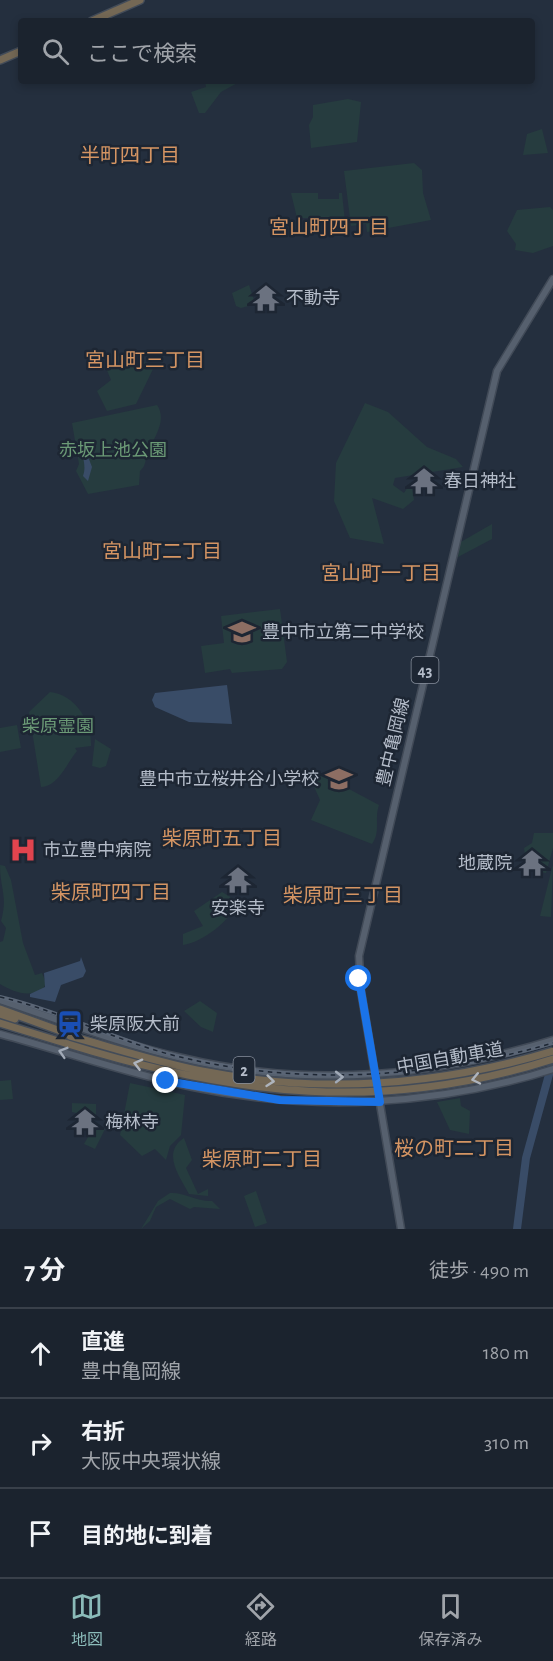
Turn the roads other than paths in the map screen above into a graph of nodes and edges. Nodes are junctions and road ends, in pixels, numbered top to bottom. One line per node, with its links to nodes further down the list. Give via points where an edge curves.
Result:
1 (140, 0): 2 (highway)
2 (99, 18)
3 (18, 52): 4 (highway)
4 (0, 60)
5 (553, 279): 16 (main road, 豊中亀岡線 / 43, via 496,370 367,921 359,971)
6 (0, 1000): 16 (main road, 2, one-way to 16, via 154,1051 214,1065 316,1076)
7 (0, 1009): 11 (highway)
8 (0, 1014): 11 (highway, 中国自動車道)
9 (0, 1024): 14 (highway, 中国自動車道, one-way to 9, bridge, via 443,1086 326,1093 199,1079)
10 (0, 1034): 17 (main road, 2, one-way to 10, via 280,1100 203,1089)
11 (70, 1035): 13 (highway, 中国自動車道, one-way to 13, bridge, via 202,1071 316,1084 385,1084 434,1078 496,1067)
12 (553, 1041): 16 (main road, 2, via 450,1067)
13 (553, 1050)
14 (553, 1059)
15 (553, 1069): 17 (main road, 2, via 482,1088)
16 (376, 1076): 17 (main road, 豊中亀岡線 / 43)
17 (380, 1102): 18 (main road, 豊中亀岡線 / 43)
18 (401, 1229)

